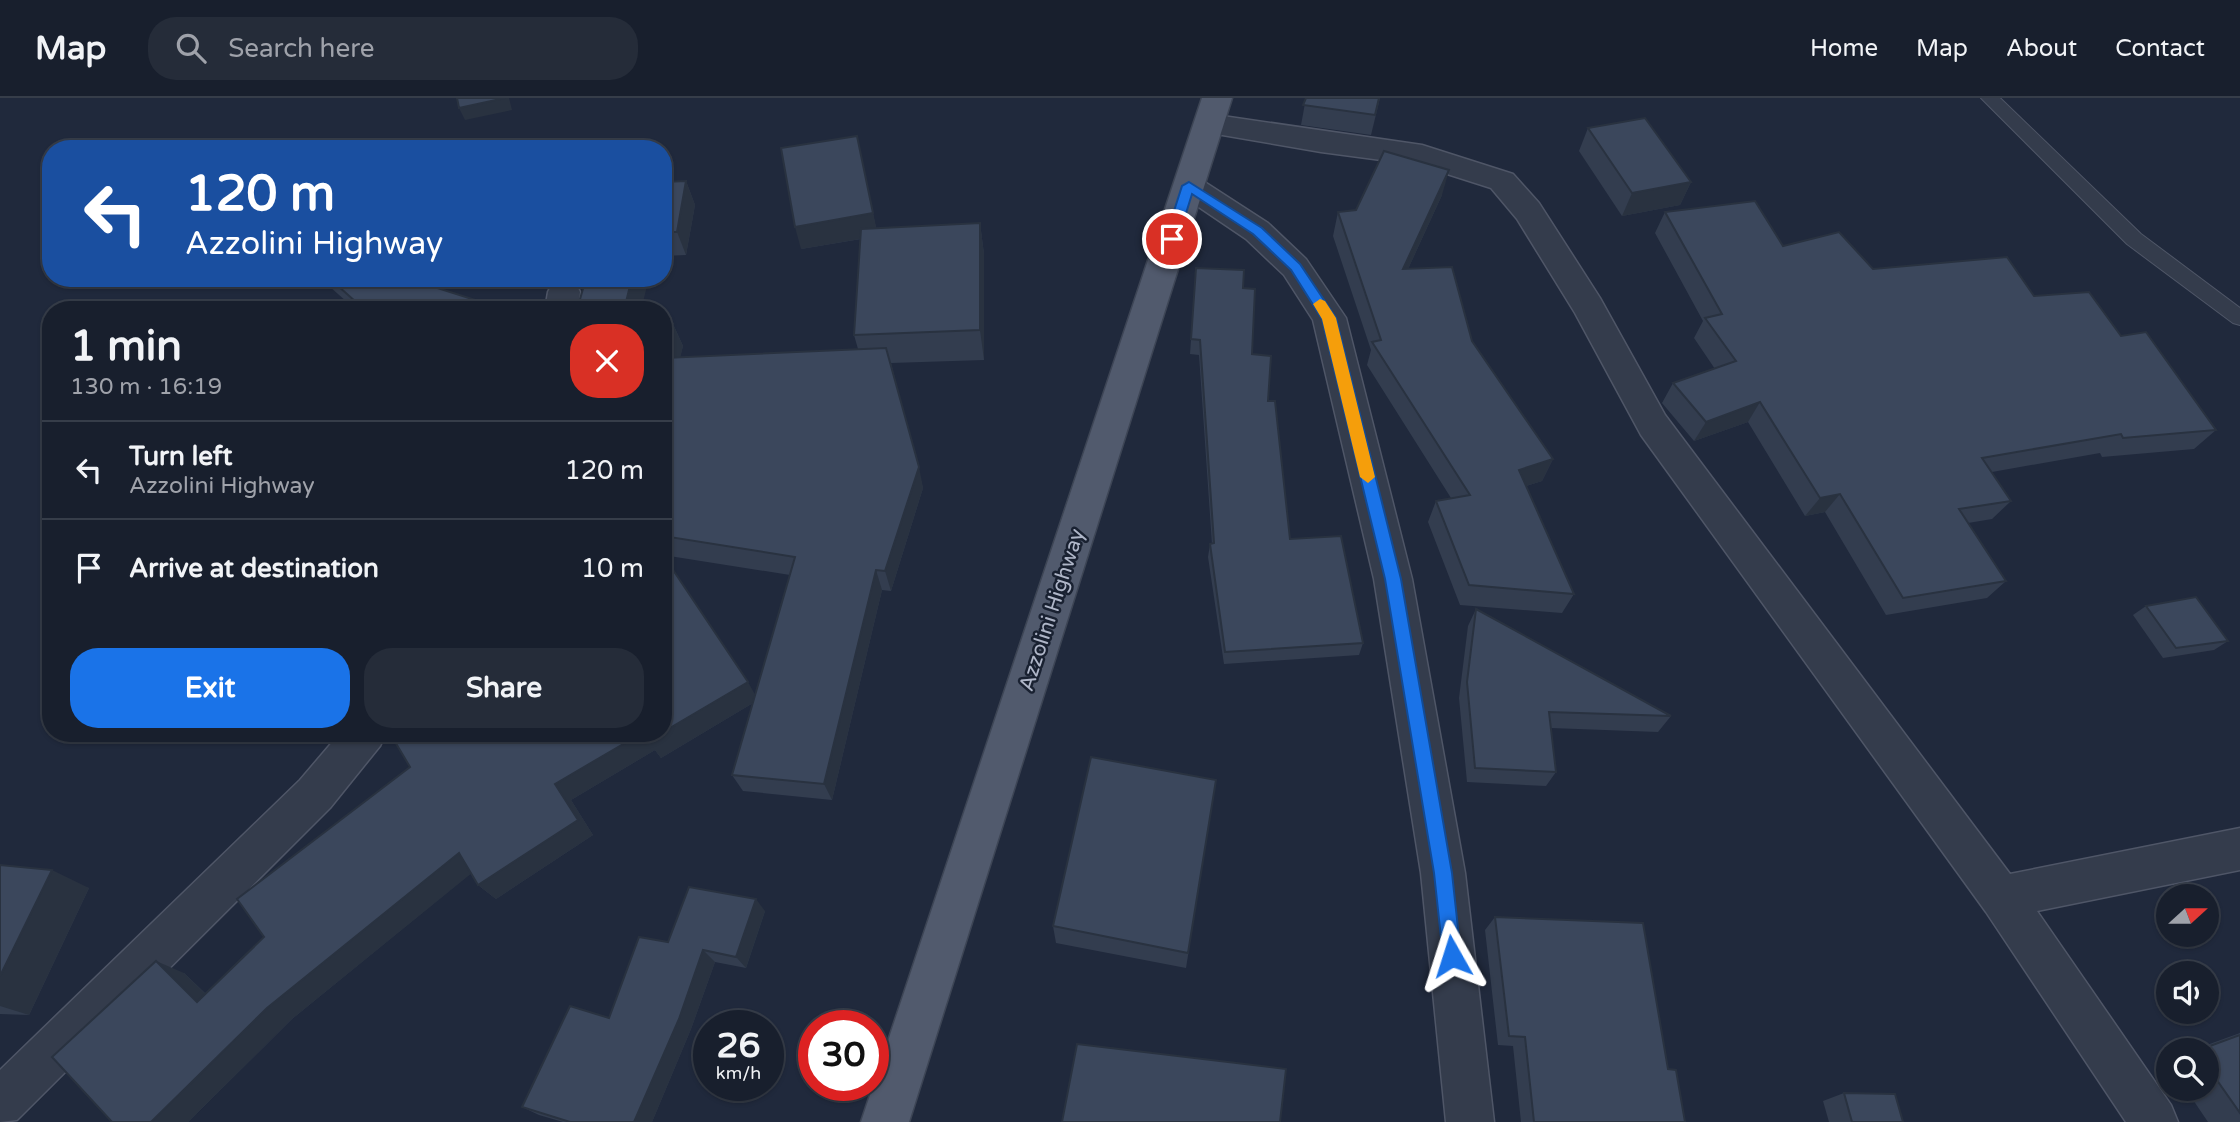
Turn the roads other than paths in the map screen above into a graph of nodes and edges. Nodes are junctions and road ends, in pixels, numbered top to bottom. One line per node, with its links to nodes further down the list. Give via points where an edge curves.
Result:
1 (1990, 98): 4 (lane, via 2134,239)
2 (1213, 111): 3 (main road, Azzolini Highway); 7 (street, via 1321,142 1422,155 1502,181 1528,211 1568,275 1653,425)
3 (1189, 186): 9 (main road, Azzolini Highway); 10 (street, via 1257,231 1296,267 1329,318 1393,579 1443,873)
4 (2240, 318)
5 (358, 742): 8 (street, via 315,794)
6 (2240, 849): 7 (street)
7 (2001, 897): 11 (street)
8 (0, 1103)
9 (886, 1122)
10 (1470, 1122)
11 (2154, 1122)

